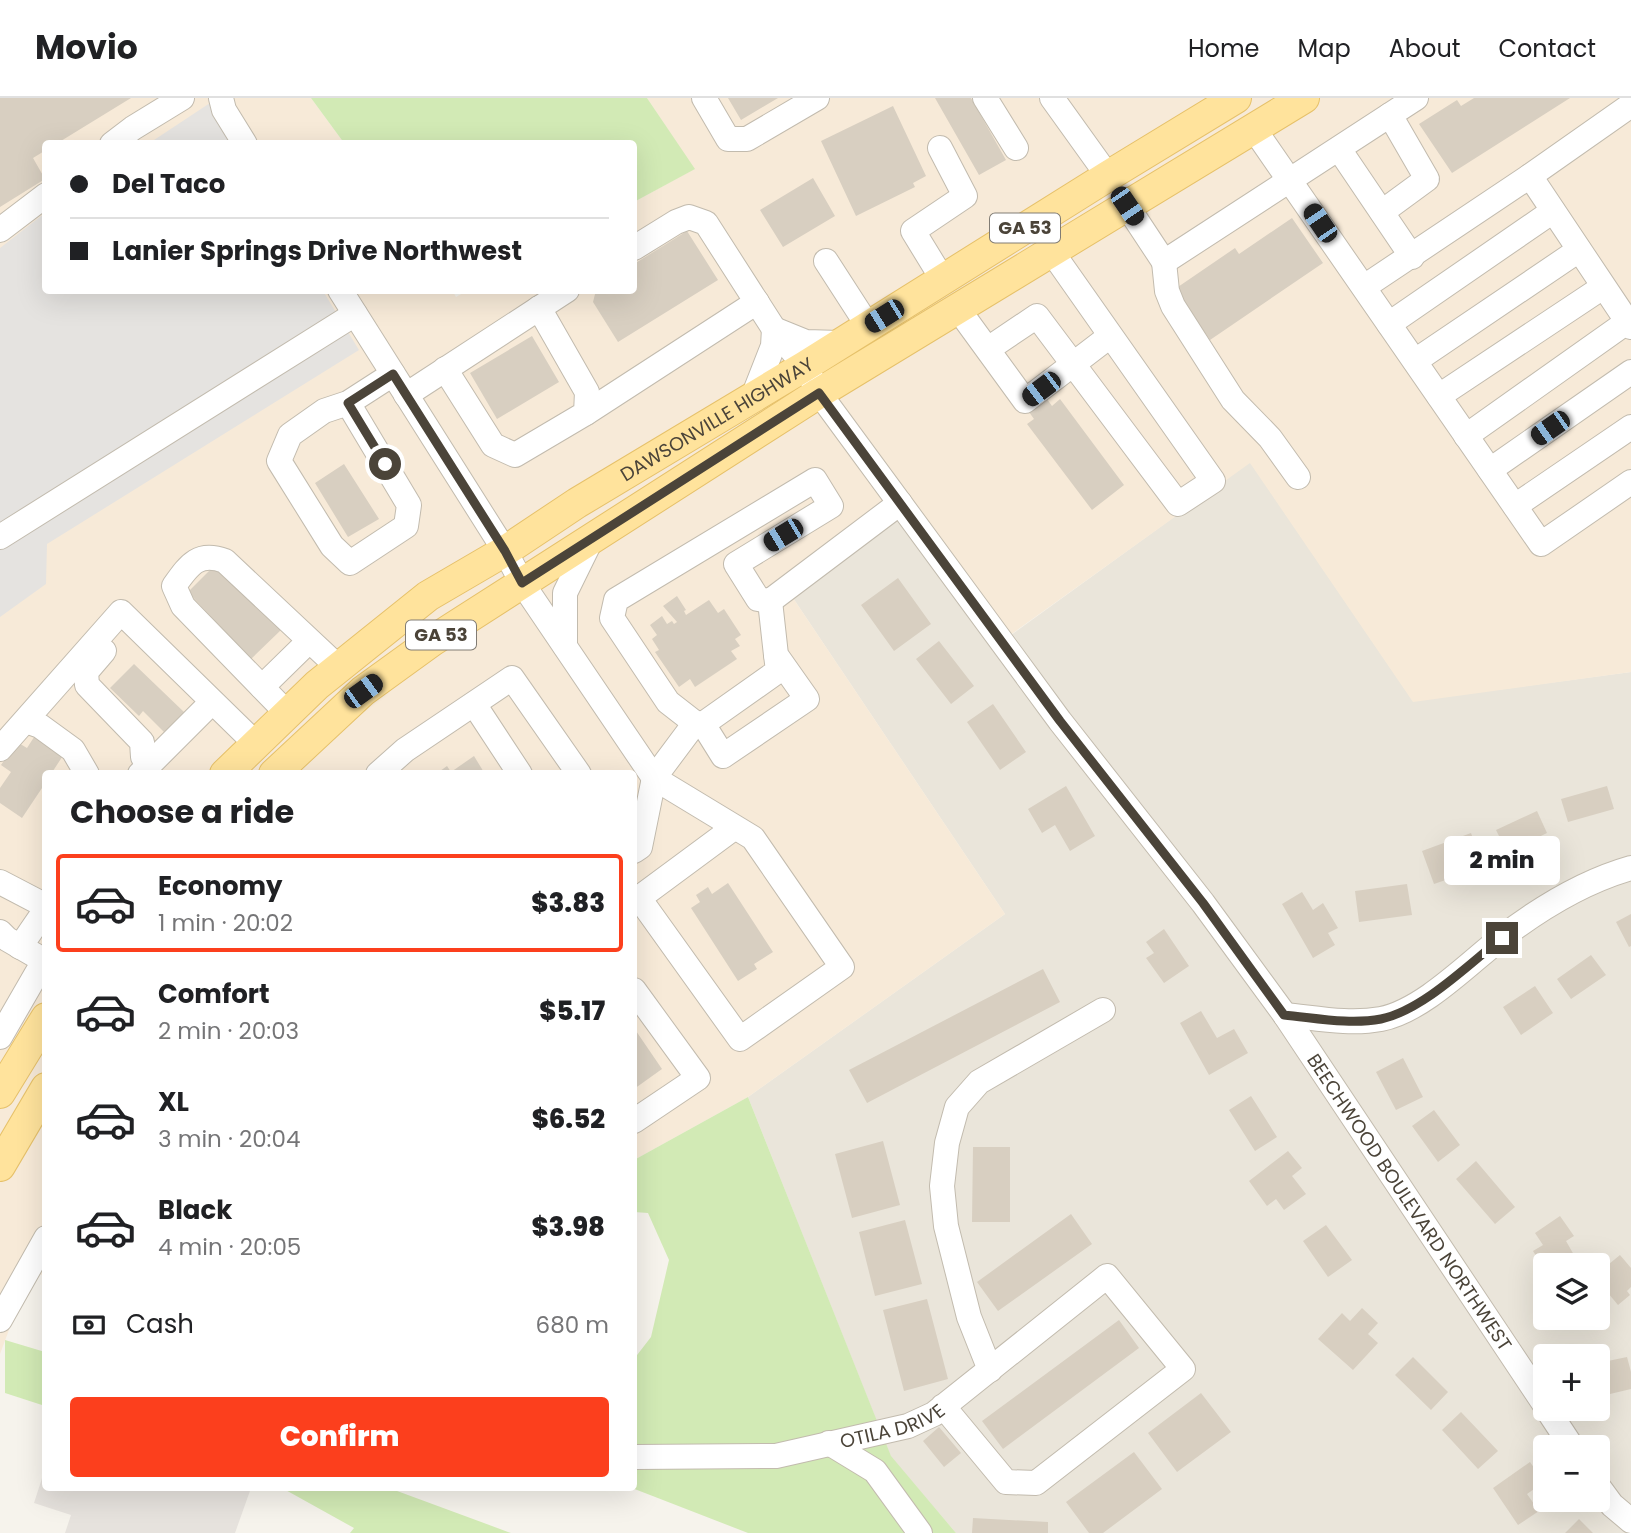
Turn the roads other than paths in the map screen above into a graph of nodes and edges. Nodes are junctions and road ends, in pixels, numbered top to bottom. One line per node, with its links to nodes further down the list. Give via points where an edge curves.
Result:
1 (182, 98): 13 (street)
2 (221, 98): 14 (street)
3 (704, 98): 4 (street, via 728,139 747,139)
4 (817, 98)
5 (985, 98): 16 (street)
6 (1052, 98): 18 (street)
7 (1236, 98): 18 (main road, DAWSONVILLE HIGHWAY / GA 53)
8 (1304, 98): 12 (main road, DAWSONVILLE HIGHWAY / GA 53)
9 (1416, 98): 11 (street)
10 (1631, 105): 19 (street)
11 (1390, 116): 17 (street); 24 (street, via 1427,179)
12 (1254, 129): 20 (street); 22 (main road, DAWSONVILLE HIGHWAY / GA 53)
13 (118, 140)
14 (243, 140)
15 (940, 148): 32 (street, via 965,196 913,231)
16 (1016, 148)
17 (1339, 149): 20 (street); 24 (street)
18 (1108, 176): 22 (main road); 32 (main road, DAWSONVILLE HIGHWAY / GA 53)
19 (1530, 176): 23 (street); 29 (street)
20 (1291, 181): 31 (street); 33 (street)
21 (42, 198): 25 (street)
22 (1127, 206): 28 (main road, DAWSONVILLE HIGHWAY / GA 53); 31 (street)
23 (1553, 211): 27 (street); 41 (street)
24 (1382, 212): 29 (street)
25 (0, 230)
26 (637, 246): 37 (street, BEECHWOOD BOULEVARD NORTHWEST, via 689,217 706,223)
27 (1578, 250): 34 (street); 48 (street)
28 (1052, 251): 39 (main road, DAWSONVILLE HIGHWAY / GA 53); 45 (street)
29 (1412, 257): 33 (street)
30 (826, 261): 43 (street)
31 (1164, 262): 62 (street, via 1173,306 1233,400 1270,438)
32 (943, 279): 43 (main road, DAWSONVILLE HIGHWAY / GA 53)
33 (1364, 287): 41 (street)
34 (1603, 287): 42 (street); 55 (street)
35 (342, 294): 40 (street)
36 (560, 294): 38 (street)
37 (757, 302): 44 (street, BEECHWOOD BOULEVARD NORTHWEST); 58 (street)
38 (539, 308): 51 (street); 58 (street, via 587,392)
39 (958, 309): 47 (street); 54 (main road, DAWSONVILLE HIGHWAY / GA 53)
40 (355, 314): 53 (street); 67 (street)
41 (1390, 324): 48 (street)
42 (1629, 325): 60 (street)
43 (868, 326): 46 (main road, DAWSONVILLE HIGHWAY / GA 53)
44 (774, 329): 46 (street, via 806,342); 50 (street, BEECHWOOD BOULEVARD NORTHWEST); 56 (street, via 773,346)
45 (1110, 336): 49 (street); 49 (street, via 1213,481 1178,504)
46 (840, 343): 50 (main road, DAWSONVILLE HIGHWAY / GA 53)
47 (988, 349): 49 (street, via 1037,316); 49 (street, via 1025,401)
48 (1415, 361): 55 (street)
49 (1073, 364)
50 (805, 366): 54 (street, BEECHWOOD BOULEVARD NORTHWEST); 56 (main road, DAWSONVILLE HIGHWAY / GA 53)
51 (444, 369): 53 (street); 58 (street, via 493,445 515,455)
52 (1631, 372): 61 (street)
53 (400, 384): 57 (street); 69 (street)
54 (819, 393): 64 (street, BEECHWOOD BOULEVARD NORTHWEST); 66 (main road, DAWSONVILLE HIGHWAY / GA 53)
55 (1439, 396): 60 (street)
56 (753, 397): 69 (main road, DAWSONVILLE HIGHWAY / GA 53)
57 (348, 403): 57 (street, via 409,505 407,526 350,563 332,546 279,461 290,435 324,411)
58 (586, 413)
59 (1631, 427): 65 (street)
60 (1466, 436): 61 (street)
61 (1490, 470): 65 (street)
62 (1298, 477)
63 (1631, 482): 65 (street, via 1541,544)
64 (900, 503): 72 (street); 104 (street, BEECHWOOD BOULEVARD NORTHWEST)
65 (1515, 506)
66 (594, 536): 71 (main road, DAWSONVILLE HIGHWAY / GA 53); 75 (street, via 565,593)
67 (0, 537)
68 (719, 538): 70 (street); 70 (street, via 815,480 831,506); 84 (street, via 616,600 612,618 668,702)
69 (505, 551): 71 (street); 77 (main road, DAWSONVILLE HIGHWAY / GA 53, via 428,596)
70 (736, 564): 72 (street, via 758,599)
71 (522, 583): 75 (street); 90 (main road, DAWSONVILLE HIGHWAY / GA 53, via 363,691)
72 (770, 601): 76 (street)
73 (131, 623): 78 (street, via 121,612); 80 (street); 87 (street, via 86,671 87,685 142,742)
74 (309, 641): 77 (street); 79 (street); 79 (street, via 226,561 212,556 190,563 174,586 183,606)
75 (565, 646): 94 (street)
76 (776, 655): 84 (street, via 778,671); 84 (street, via 807,699 723,756)
77 (338, 667): 82 (main road, DAWSONVILLE HIGHWAY / GA 53)
78 (61, 680): 83 (street); 87 (street)
79 (262, 687): 82 (street)
80 (212, 702): 85 (street); 87 (street)
81 (474, 704): 91 (street); 92 (street); 93 (street, via 512,678)
82 (287, 713): 85 (main road, DAWSONVILLE HIGHWAY / GA 53)
83 (26, 721): 86 (street); 88 (street, via 74,750)
84 (699, 724): 94 (street)
85 (255, 743): 89 (main road, DAWSONVILLE HIGHWAY / GA 53)
86 (0, 749)
87 (144, 764)
88 (84, 770)
89 (229, 770)
90 (278, 770)
91 (382, 770)
92 (517, 770)
93 (576, 770)
94 (644, 781): 95 (street); 96 (street)
95 (735, 827): 95 (street, via 753,838 842,967 740,1040 639,898)
96 (637, 848)
97 (1631, 868): 104 (street, via 1603,876 1545,906 1400,1012 1350,1022)
98 (0, 882): 99 (street)
99 (42, 905)
100 (42, 911): 101 (street)
101 (7, 942): 106 (street, via 38,957 41,966)
102 (637, 994): 109 (street, via 698,1078)
103 (1102, 1010): 113 (street, via 979,1082 957,1107 942,1186 946,1226 969,1317)
104 (1284, 1015): 114 (street, BEECHWOOD BOULEVARD NORTHWEST)
105 (42, 1025): 107 (main road)
106 (0, 1037)
107 (0, 1093)
108 (42, 1095): 110 (main road)
109 (637, 1119)
110 (0, 1166)
111 (39, 1263): 112 (street)
112 (0, 1320)
113 (990, 1370): 115 (street, OTILA DRIVE); 115 (street, OTILA DRIVE, via 1107,1276 1183,1369 1036,1483 1006,1482)
114 (1533, 1388)
115 (943, 1406): 116 (street, OTILA DRIVE, via 908,1426)
116 (829, 1443): 117 (street, OTILA DRIVE, via 776,1456); 120 (street, via 875,1471)
117 (637, 1457)
118 (1610, 1502): 119 (street)
119 (1631, 1521)
120 (920, 1533)

